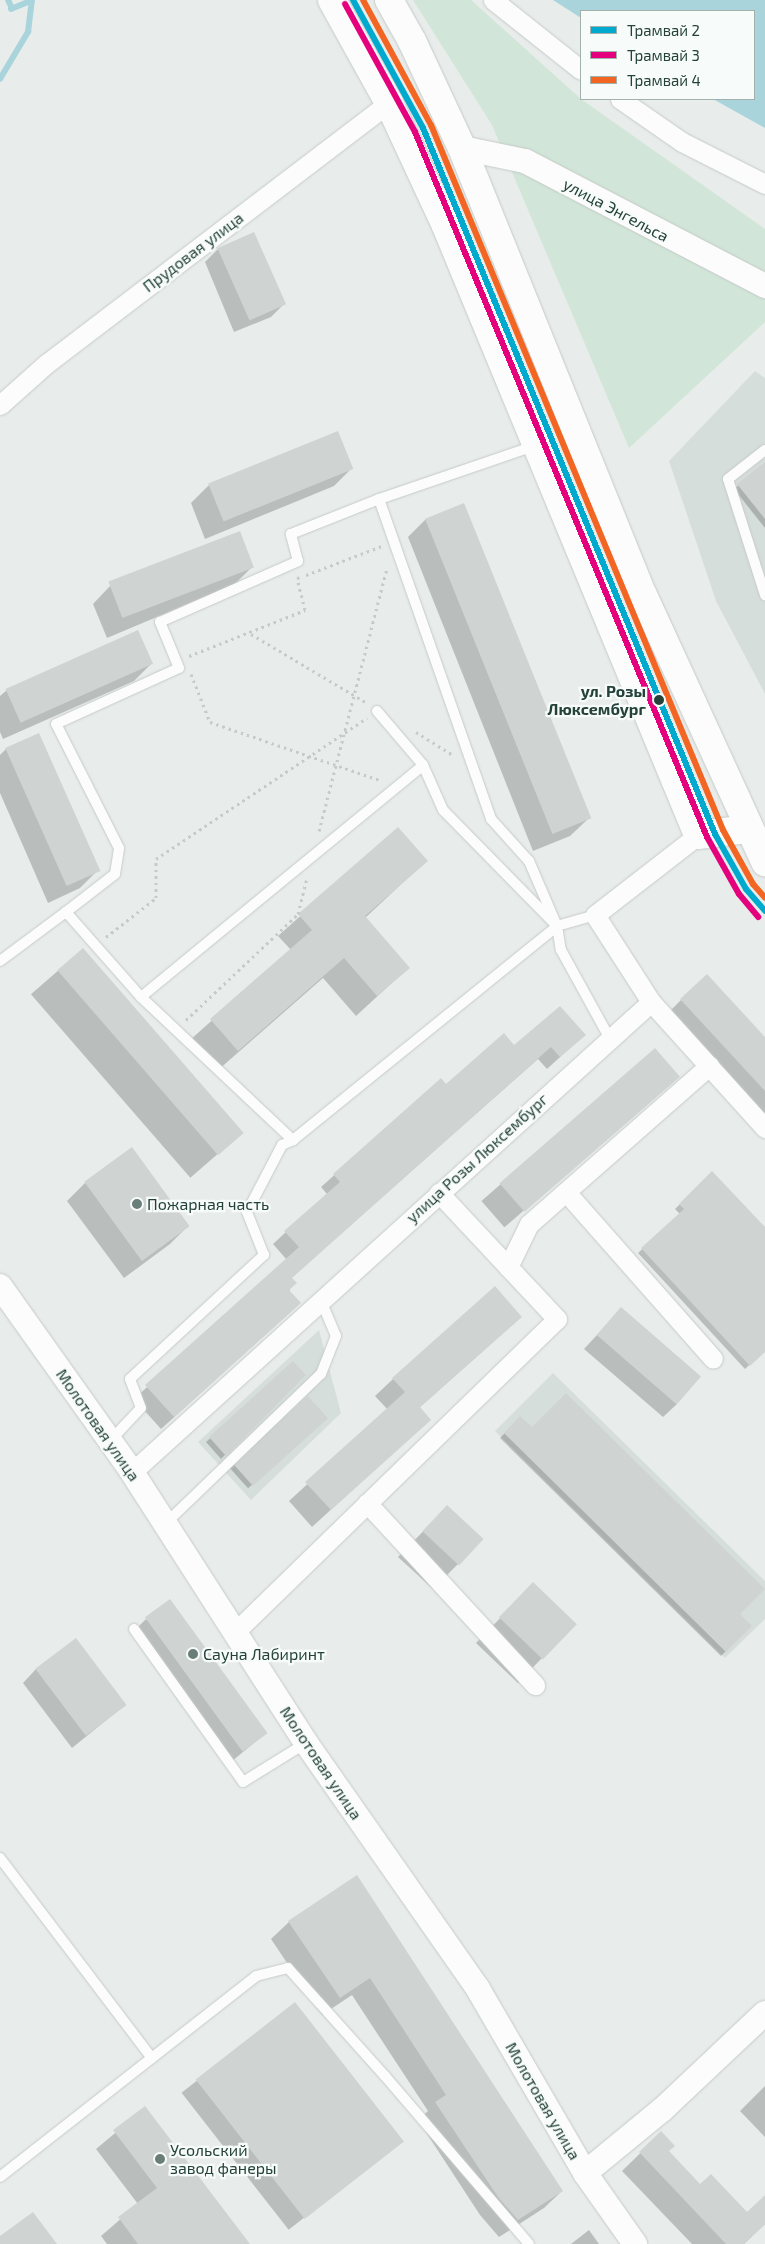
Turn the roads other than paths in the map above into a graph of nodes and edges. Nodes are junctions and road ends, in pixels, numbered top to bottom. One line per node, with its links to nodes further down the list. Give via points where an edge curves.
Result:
1 (332, 0): 6 (main road)
2 (389, 0): 7 (main road)
3 (493, 0): 4 (street)
4 (580, 69)
5 (621, 100): 8 (street, via 682,142)
6 (389, 103): 10 (street, Прудовая улица, via 46,364); 11 (main road, via 446,226)
7 (462, 148): 9 (street, улица Энгельса, via 524,161); 17 (main road, via 643,595)
8 (765, 184)
9 (765, 286)
10 (0, 405)
11 (537, 445): 13 (lane); 18 (main road)
12 (765, 450): 14 (lane, via 728,479)
13 (379, 499): 20 (lane, via 291,534 298,561 160,622 179,668 56,724 119,848 115,874); 22 (lane, via 491,818 529,861)
14 (765, 595)
15 (374, 708): 16 (lane)
16 (423, 765): 22 (lane, via 443,810); 24 (lane)
17 (756, 830): 18 (main road); 19 (main road)
18 (698, 835): 21 (street)
19 (765, 862)
20 (66, 912): 23 (lane); 24 (lane)
21 (596, 915): 22 (lane); 25 (street)
22 (557, 926): 26 (lane, via 561,950); 29 (lane)
23 (0, 961)
24 (141, 997): 29 (lane)
25 (651, 1002): 26 (street, улица Розы Люксембург); 27 (street)
26 (609, 1037): 31 (street, улица Розы Люксембург)
27 (709, 1066): 28 (street); 30 (street)
28 (765, 1128)
29 (292, 1140): 36 (lane, via 282,1145 247,1212 264,1255 130,1379 141,1408)
30 (566, 1192): 32 (street, via 529,1224); 35 (street)
31 (439, 1193): 32 (street); 34 (street, улица Розы Люксембург)
32 (508, 1267): 38 (street, via 556,1319)
33 (0, 1286): 36 (street, Молотовая улица)
34 (321, 1300): 37 (street, улица Розы Люксембург); 39 (lane, via 336,1336 321,1374)
35 (713, 1358)
36 (110, 1441): 37 (street, Молотовая улица)
37 (132, 1472): 39 (street, Молотовая улица)
38 (368, 1504): 41 (street); 42 (street)
39 (165, 1524): 41 (street, Молотовая улица)
40 (134, 1629): 43 (lane, via 243,1782)
41 (235, 1632): 43 (street, Молотовая улица)
42 (535, 1686)
43 (306, 1743): 47 (street, Молотовая улица, via 478,1989)
44 (0, 1858): 46 (lane)
45 (765, 2013): 47 (street, via 663,2109)
46 (152, 2058): 48 (lane); 49 (lane, via 256,1976 288,1968)
47 (585, 2173): 50 (street, Молотовая улица)
48 (0, 2177)
49 (529, 2244)
50 (635, 2244)

